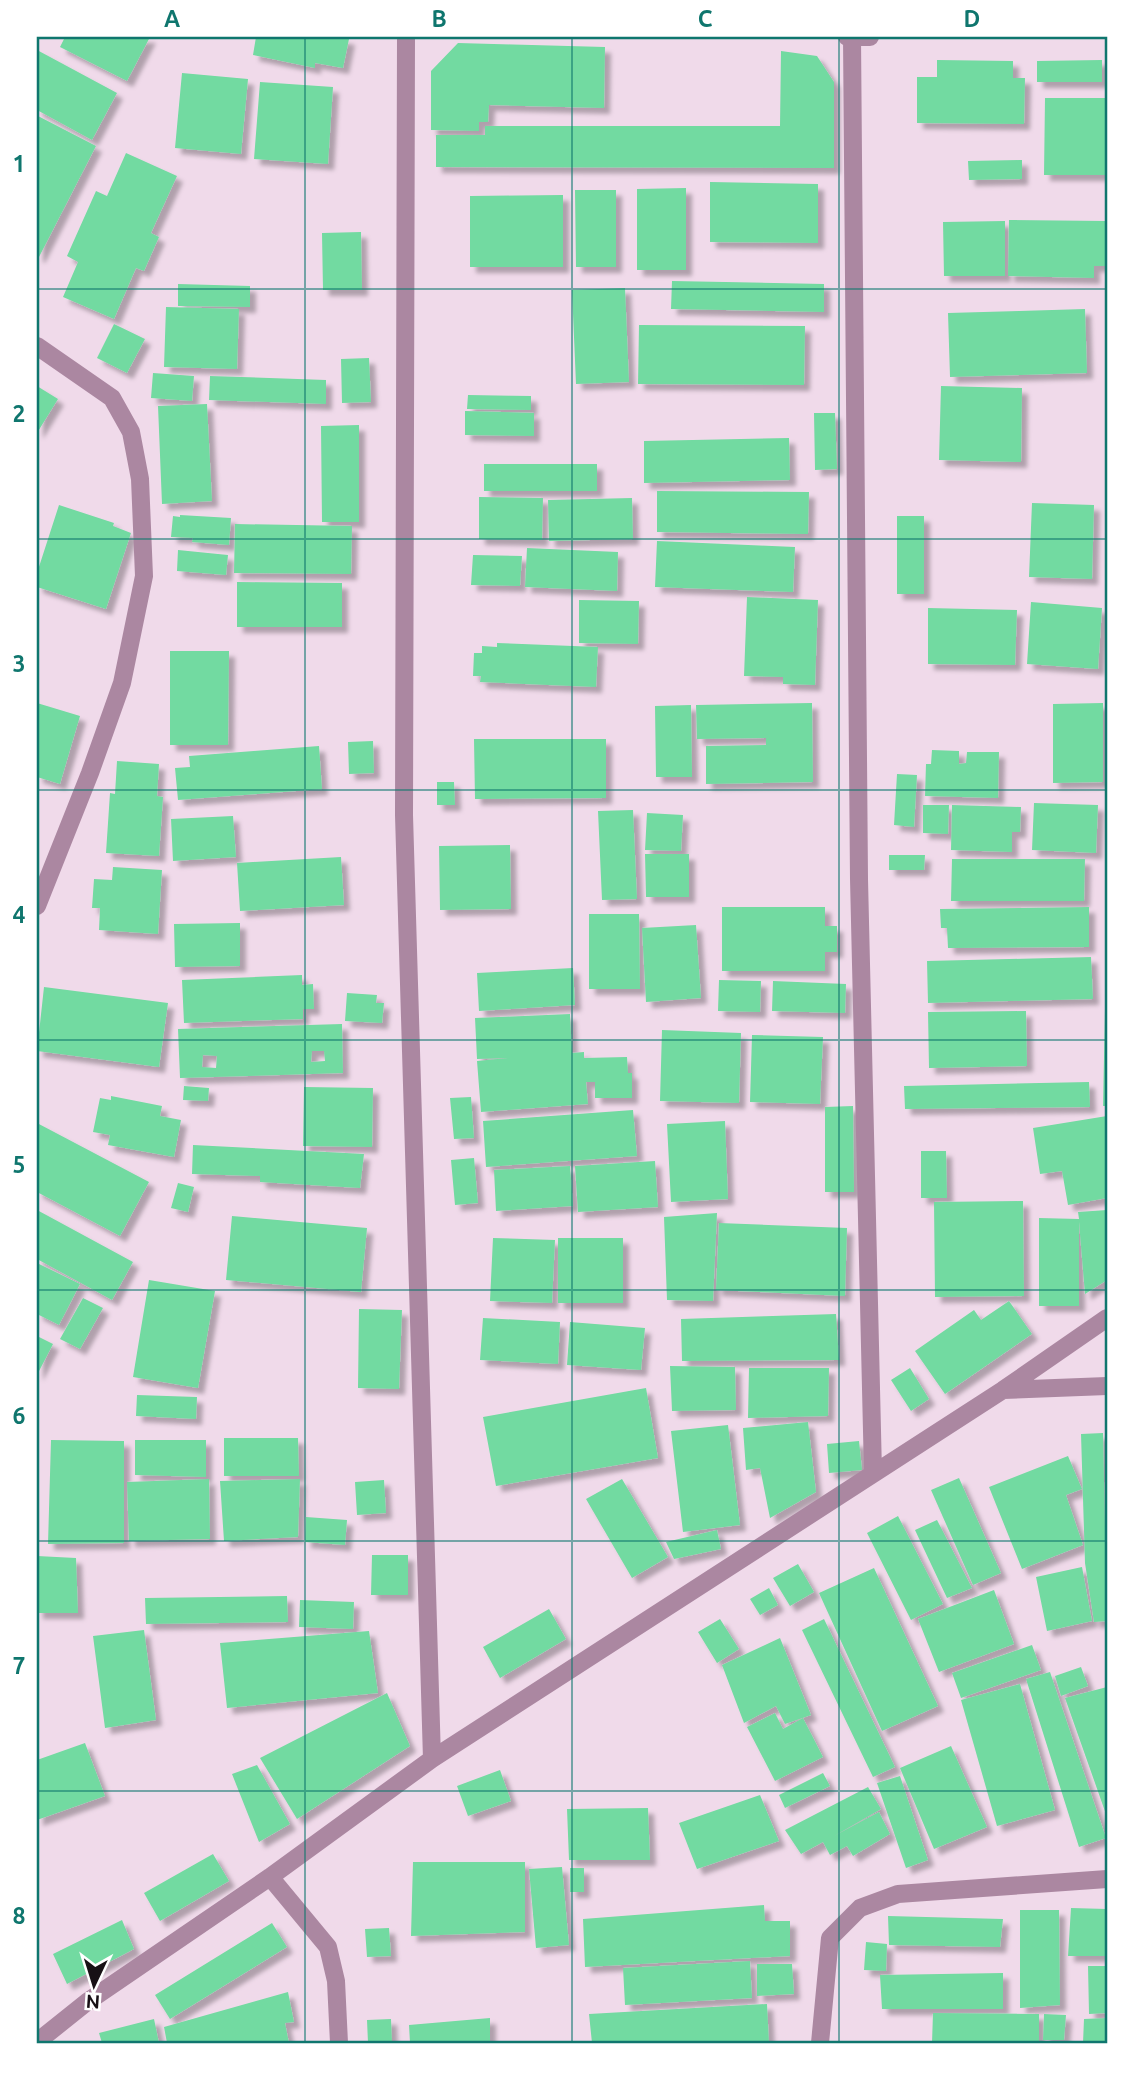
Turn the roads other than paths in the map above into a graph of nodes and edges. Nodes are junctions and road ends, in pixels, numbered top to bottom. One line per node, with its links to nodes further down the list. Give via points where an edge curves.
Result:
1 (406, 37): 10 (street, via 404,815)
2 (850, 37): 3 (street); 9 (street, via 859,879)
3 (870, 37)
4 (37, 346): 5 (street, via 112,398 131,432 140,479 144,576 122,682)
5 (37, 906)
6 (1107, 1318): 8 (street)
7 (1107, 1386): 8 (street)
8 (1003, 1390): 9 (street)
9 (873, 1473): 10 (street)
10 (432, 1759): 11 (street)
11 (270, 1877): 13 (street, via 86,2002); 14 (street, via 328,1947 336,1980)
12 (1107, 1879): 15 (street, via 898,1894 860,1908 830,1938)
13 (37, 2042)
14 (340, 2043)
15 (820, 2043)

